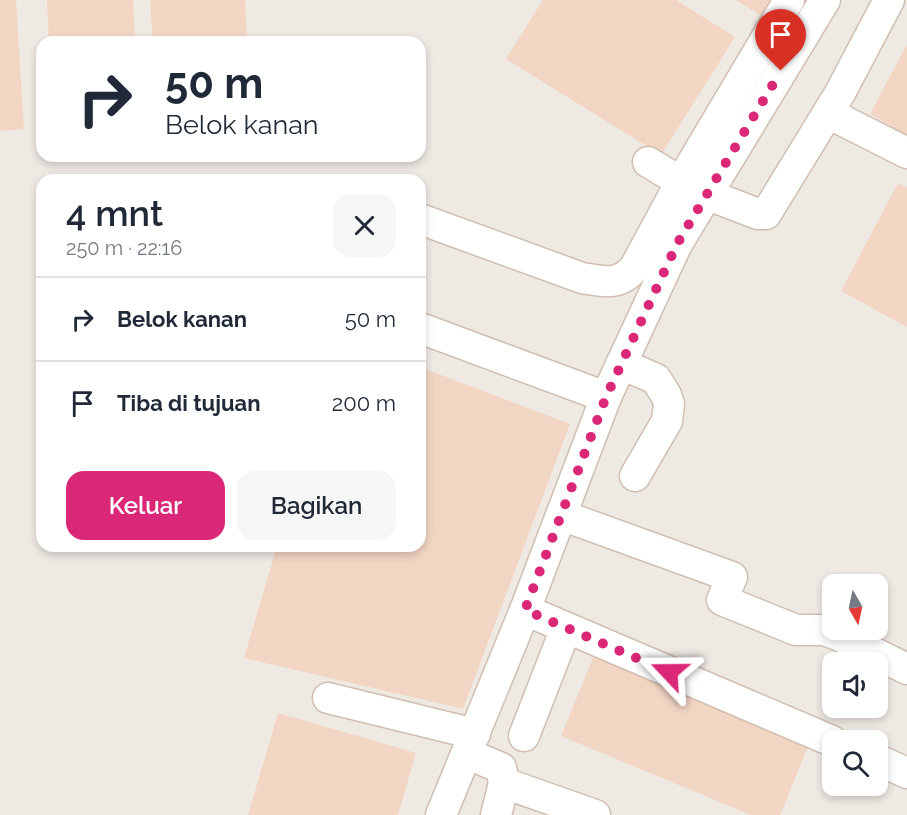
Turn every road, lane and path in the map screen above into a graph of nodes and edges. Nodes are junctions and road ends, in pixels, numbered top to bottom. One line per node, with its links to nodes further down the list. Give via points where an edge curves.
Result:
1 (789, 0): 7 (street)
2 (825, 0): 7 (street)
3 (889, 0): 4 (street)
4 (828, 112): 5 (street); 7 (street, via 766,214)
5 (907, 153)
6 (648, 162): 7 (street)
7 (686, 201): 8 (street, via 628,275 613,281 582,278); 10 (street, via 677,244)
8 (426, 221)
9 (426, 330): 11 (street)
10 (621, 364): 11 (street); 12 (street, via 656,379 669,404 667,422)
11 (606, 397): 13 (street)
12 (635, 476)
13 (561, 515): 14 (street); 16 (street, via 732,577 722,600 796,630 824,630 838,635)
14 (525, 610): 15 (street); 20 (street)
15 (566, 628): 18 (street); 19 (street)
16 (907, 669)
17 (328, 698): 20 (street)
18 (524, 736)
19 (822, 737)
20 (471, 744): 23 (street, via 501,768); 24 (street)
21 (888, 764): 22 (street)
22 (907, 773)
23 (504, 783): 25 (street); 26 (street)
24 (441, 815)
25 (496, 815)
26 (595, 815)

